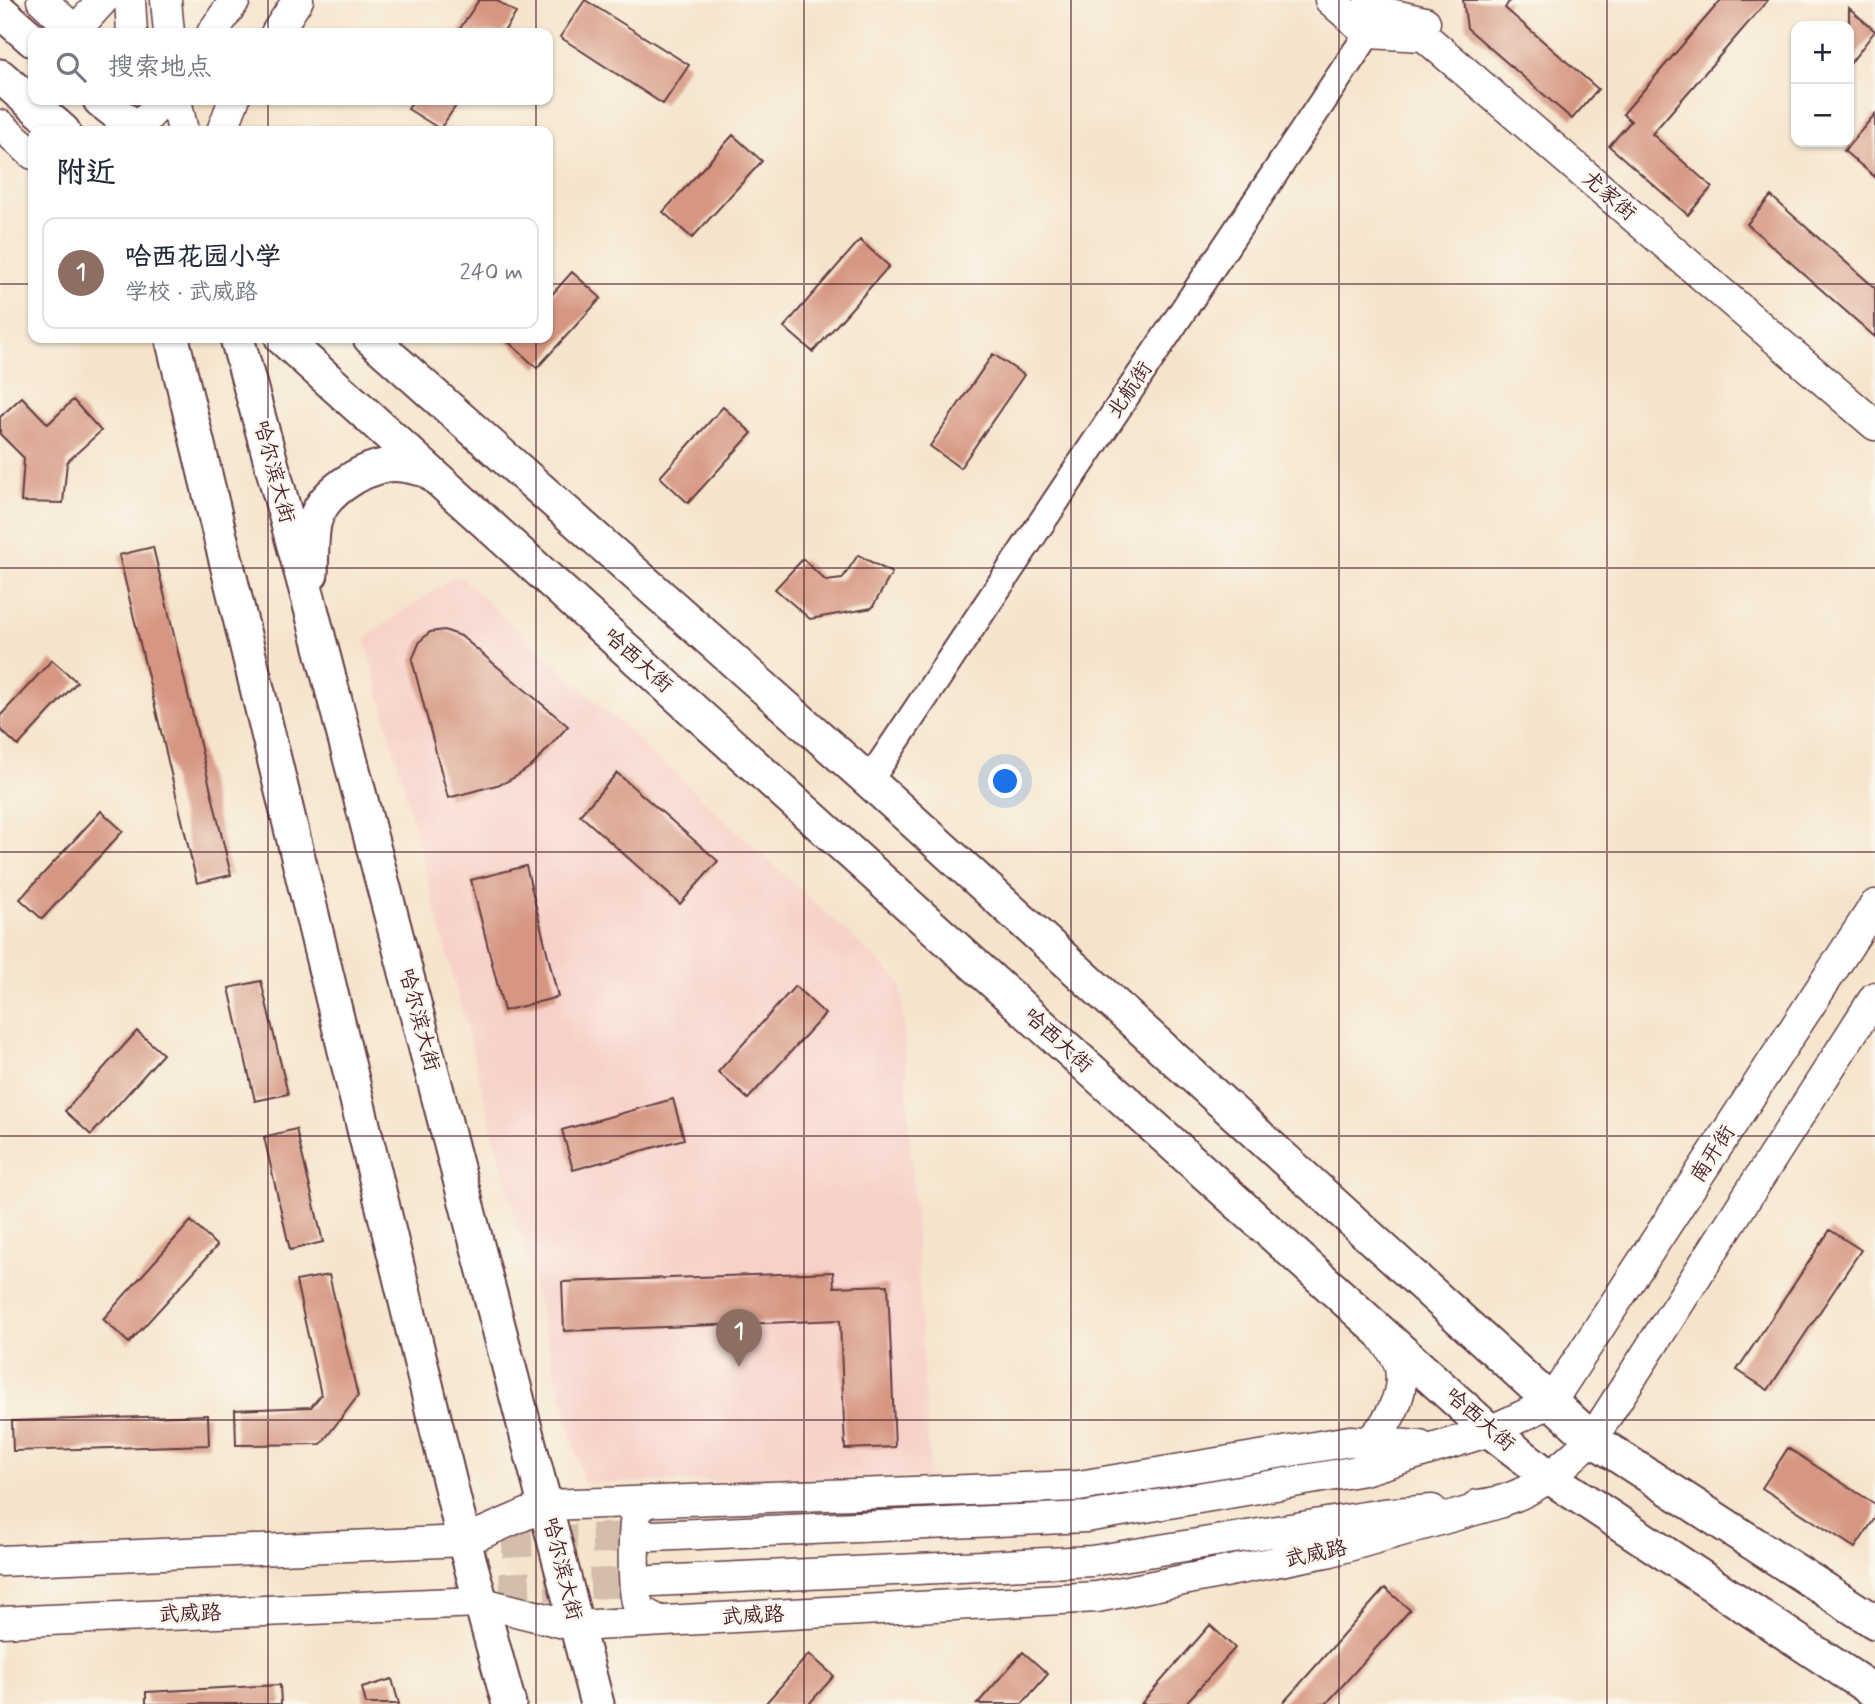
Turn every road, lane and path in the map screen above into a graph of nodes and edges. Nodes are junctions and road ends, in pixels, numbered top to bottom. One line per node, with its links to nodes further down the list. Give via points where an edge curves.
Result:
1 (42, 0): 11 (main road)
2 (103, 0): 12 (main road)
3 (130, 0): 13 (main road)
4 (166, 0): 14 (main road)
5 (235, 0): 15 (main road)
6 (255, 0): 16 (main road)
7 (298, 0): 17 (main road)
8 (1330, 0): 10 (main road, 尤家街)
9 (0, 11): 18 (main road)
10 (1377, 11): 34 (main road, 尤家街, via 1429,23); 35 (main road, 尤家街, via 1424,36); 38 (street, 北航街)
11 (71, 28)
12 (78, 28)
13 (132, 28)
14 (169, 28)
15 (215, 28)
16 (236, 28)
17 (279, 28)
18 (28, 36)
19 (0, 76): 20 (main road)
20 (28, 100)
21 (33, 105): 27 (main road)
22 (108, 105): 25 (main road)
23 (232, 105): 28 (main road)
24 (178, 109): 25 (main road)
25 (137, 123)
26 (0, 125): 29 (main road)
27 (57, 126)
28 (224, 126)
29 (28, 150)
30 (173, 343): 52 (main road)
31 (238, 343): 37 (main road, 哈尔滨大街)
32 (287, 343): 36 (main road, 哈西大街)
33 (376, 343): 38 (main road)
34 (1875, 406)
35 (1875, 425)
36 (427, 470): 37 (main road, via 390,465 366,471 325,503 314,522); 41 (main road, 哈西大街)
37 (309, 601): 50 (main road, 哈尔滨大街)
38 (869, 781): 42 (main road)
39 (1875, 905): 42 (main road, 南开街)
40 (1875, 997): 44 (main road)
41 (1378, 1329): 43 (main road, 哈西大街); 45 (main road, via 1399,1364 1399,1391 1379,1433)
42 (1550, 1403): 43 (main road); 44 (main road)
43 (1490, 1431): 46 (main road); 47 (main road, 哈西大街)
44 (1592, 1438): 47 (main road, 武威路); 58 (main road)
45 (1367, 1443): 46 (main road); 48 (main road, via 1350,1441 1079,1486)
46 (1441, 1448): 51 (main road, via 1364,1470 1086,1517)
47 (1551, 1478): 49 (main road, 武威路); 60 (main road, 哈西大街)
48 (650, 1501): 50 (main road); 56 (main road, via 637,1509 634,1524 638,1604)
49 (1499, 1503): 54 (main road, 武威路, via 1383,1514 1092,1561); 56 (main road, 武威路, via 1331,1551 1097,1597)
50 (547, 1504): 52 (main road); 59 (main road, 哈尔滨大街)
51 (652, 1536)
52 (464, 1541): 53 (main road); 55 (main road)
53 (0, 1561)
54 (653, 1581)
55 (479, 1602): 57 (main road, 武威路); 59 (main road, 武威路); 61 (main road)
56 (660, 1621): 59 (main road, 武威路)
57 (0, 1622)
58 (1875, 1622)
59 (576, 1626): 62 (main road, 哈尔滨大街)
60 (1875, 1692)
61 (509, 1704)
62 (597, 1704)

